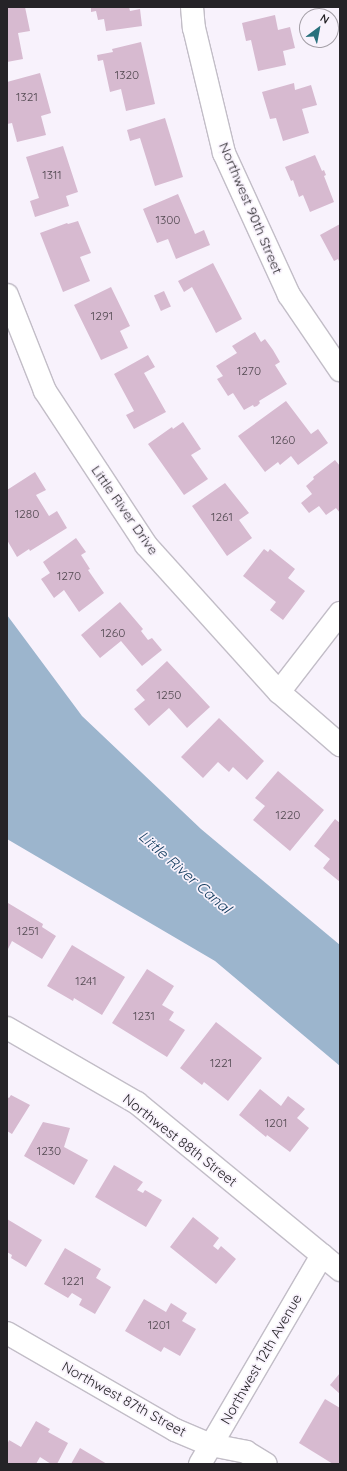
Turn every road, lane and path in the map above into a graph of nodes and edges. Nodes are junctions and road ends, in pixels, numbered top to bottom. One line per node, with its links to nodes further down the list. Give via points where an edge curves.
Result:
1 (192, 7): 3 (street, Northwest 90th Street, via 194,28 224,153 289,295)
2 (7, 295): 5 (street, Little River Drive, via 45,391 146,545)
3 (340, 370)
4 (340, 613): 5 (street)
5 (279, 692): 6 (street, Little River Drive)
6 (340, 745)
7 (7, 1028): 8 (street, Northwest 88th Street, via 137,1103)
8 (322, 1255): 9 (street, Northwest 88th Street); 11 (street, Northwest 12th Avenue)
9 (340, 1270)
10 (7, 1333): 11 (street, Northwest 87th Street, via 175,1430)
11 (211, 1445): 12 (street, Northwest 12th Avenue); 13 (street, Northwest 87th Street, via 246,1452)
12 (200, 1464)
13 (266, 1464)

